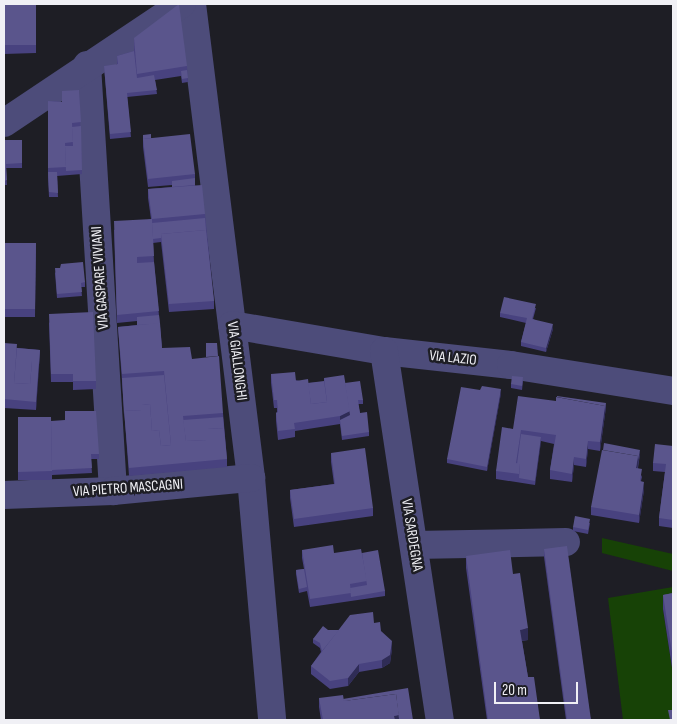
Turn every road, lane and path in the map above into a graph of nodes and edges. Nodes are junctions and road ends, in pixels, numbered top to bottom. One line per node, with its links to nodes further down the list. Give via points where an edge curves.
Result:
1 (182, 4): 3 (street)
2 (192, 4): 5 (street, VIA GIALLONGHI)
3 (87, 66): 4 (street); 9 (street, VIA GASPARE VIVIANI)
4 (4, 122)
5 (232, 325): 6 (street, VIA LAZIO); 8 (street, VIA GIALLONGHI)
6 (384, 351): 7 (street, VIA LAZIO, via 511,365); 12 (street, VIA SARDEGNA)
7 (673, 391)
8 (251, 478): 9 (street, VIA PIETRO MASCAGNI); 13 (street, VIA GIALLONGHI)
9 (113, 491): 10 (street, VIA PIETRO MASCAGNI)
10 (4, 495)
11 (566, 542): 12 (street)
12 (414, 545): 14 (street, VIA SARDEGNA)
13 (272, 720)
14 (440, 720)

